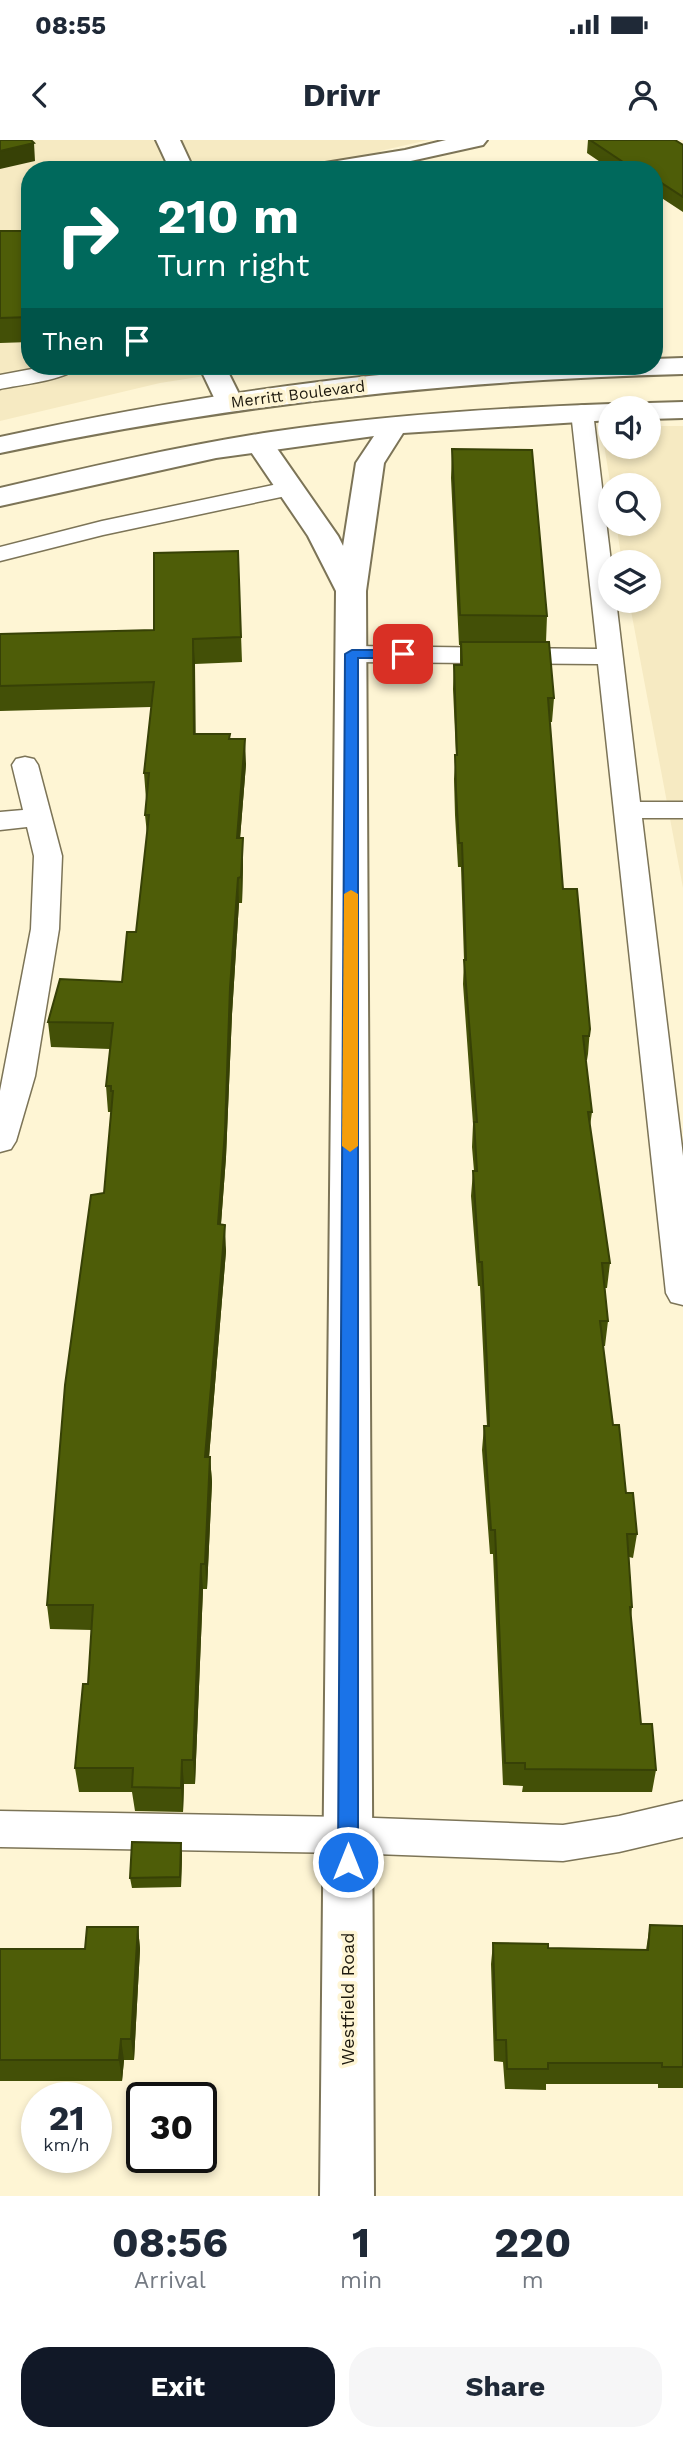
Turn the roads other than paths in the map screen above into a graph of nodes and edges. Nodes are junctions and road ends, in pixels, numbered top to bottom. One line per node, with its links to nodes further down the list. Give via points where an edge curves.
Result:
1 (169, 140): 3 (main road)
2 (475, 140): 4 (main road)
3 (178, 161)
4 (380, 161)
5 (683, 348): 6 (main road)
6 (663, 350)
7 (663, 366): 8 (main road, Merritt Boulevard)
8 (683, 366)
9 (35, 375): 13 (lane)
10 (216, 375): 14 (main road)
11 (479, 375): 14 (main road, Merritt Boulevard)
12 (523, 375): 20 (main road, via 461,390 301,412 278,421)
13 (0, 382)
14 (229, 402): 21 (main road, Merritt Boulevard); 23 (main road, via 191,435 26,476)
15 (683, 410): 16 (main road)
16 (661, 411)
17 (582, 412): 18 (main road); 19 (main road); 28 (lane)
18 (598, 412)
19 (394, 426): 20 (main road); 26 (main road, via 370,463)
20 (258, 443): 22 (main road, Westfield Road); 24 (main road, via 163,459)
21 (0, 445)
22 (292, 488): 25 (lane); 26 (main road, Westfield Road)
23 (0, 492)
24 (0, 497)
25 (0, 554)
26 (351, 591): 27 (main road, Westfield Road)
27 (352, 654): 28 (lane); 38 (main road, Westfield Road)
28 (609, 657): 30 (lane)
29 (24, 765): 32 (lane)
30 (627, 810): 31 (lane); 35 (lane)
31 (683, 810)
32 (37, 817): 33 (lane); 34 (lane, via 48,856 45,929 20,1076)
33 (0, 821)
34 (0, 1141)
35 (683, 1293)
36 (683, 1819): 38 (lane, via 563,1843)
37 (0, 1829): 38 (lane)
38 (348, 1835): 39 (main road, Westfield Road)
39 (347, 2196)

